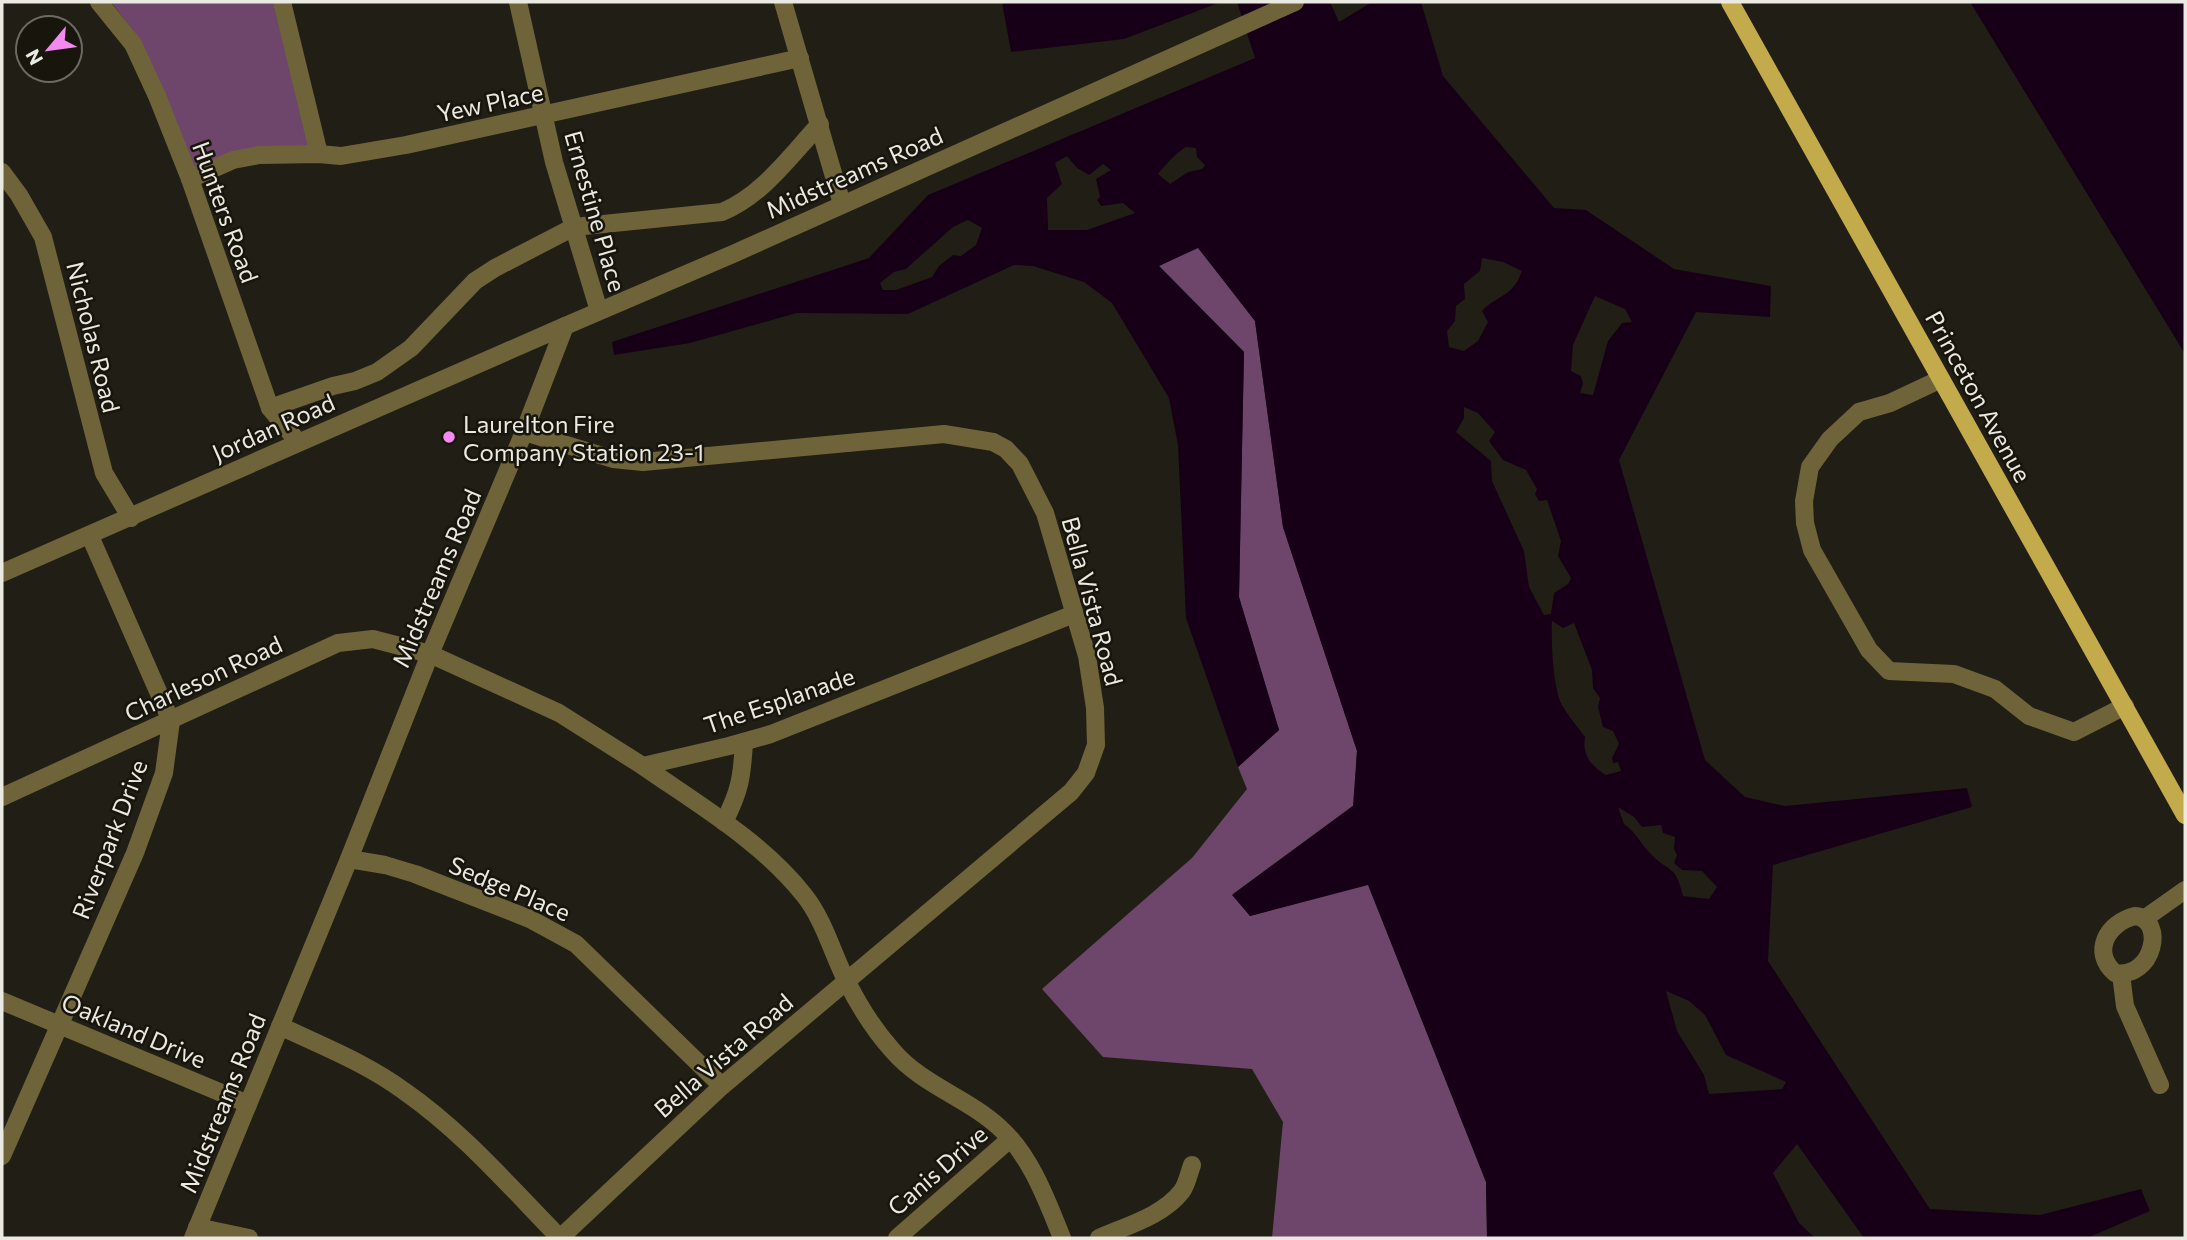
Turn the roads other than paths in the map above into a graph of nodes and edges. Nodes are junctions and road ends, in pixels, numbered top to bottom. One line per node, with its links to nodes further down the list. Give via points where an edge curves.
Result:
1 (99, 2): 12 (street, Hunters Road, via 133,44)
2 (282, 2): 10 (street)
3 (518, 2): 8 (street, Ernestine Place)
4 (783, 2): 7 (street)
5 (1295, 2): 13 (street, Midstreams Road)
6 (1730, 2): 17 (main road, Princeton Avenue)
7 (800, 58): 8 (street, Yew Place); 9 (street)
8 (543, 115): 10 (street, Yew Place, via 406,145 341,156); 14 (street, Ernestine Place)
9 (820, 124): 13 (street); 14 (street, via 740,205 722,212)
10 (319, 154): 12 (street, Yew Place, via 243,158)
11 (2, 172): 21 (street, Nicholas Road, via 43,237 104,473)
12 (190, 179): 18 (street, Hunters Road)
13 (842, 204): 15 (street, Midstreams Road)
14 (574, 227): 15 (street, Ernestine Place); 18 (street, via 475,281 411,348 377,372)
15 (600, 310): 16 (street, Midstreams Road)
16 (565, 326): 19 (street, Midstreams Road); 20 (street, Jordan Road)
17 (1941, 379): 26 (main road, Princeton Avenue); 26 (street, via 1859,412 1830,439 1810,467 1804,501 1812,550 1869,650 1889,671 1954,674 1995,689 2029,716 2074,732)
18 (270, 408): 20 (street, Hunters Road)
19 (524, 432): 24 (street, Bella Vista Road, via 643,462 944,434 993,442 1020,464 1045,513); 25 (street, Midstreams Road)
20 (298, 442): 21 (street, Jordan Road)
21 (131, 517): 22 (street, Jordan Road)
22 (90, 536): 23 (street, Jordan Road); 27 (street)
23 (2, 573)
24 (1074, 614): 28 (street, The Esplanade); 37 (street, Bella Vista Road, via 1087,656 1095,708 1096,745 1086,773 1071,792)
25 (430, 654): 27 (street, Charleson Road, via 373,639 338,643); 29 (street, via 559,713); 33 (street, Midstreams Road)
26 (2125, 706): 31 (main road, Princeton Avenue)
27 (171, 721): 30 (street, Charleson Road); 39 (street, Riverpark Drive, via 163,773 139,841)
28 (744, 742): 29 (street, The Esplanade); 32 (street, via 742,780)
29 (643, 766): 32 (street)
30 (2, 797)
31 (2185, 815)
32 (724, 822): 37 (street, via 805,896)
33 (349, 859): 40 (street, Midstreams Road); 42 (street, Sedge Place, via 415,874 530,919 576,944)
34 (2185, 890): 35 (street)
35 (2144, 919): 36 (street, via 2152,937 2147,960 2136,970); 36 (street, via 2127,918 2104,939 2106,963)
36 (2121, 974): 41 (street, via 2125,1006)
37 (846, 981): 42 (street, Bella Vista Road); 44 (street, via 876,1032 902,1062 975,1109)
38 (2, 1001): 39 (street, Oakland Drive)
39 (59, 1025): 43 (street, Oakland Drive); 45 (street, Riverpark Drive)
40 (280, 1026): 43 (street, Midstreams Road); 49 (street, via 403,1089 454,1129)
41 (2160, 1085)
42 (722, 1086): 49 (street, Bella Vista Road)
43 (248, 1104): 47 (street, Midstreams Road)
44 (1010, 1139): 50 (street, Canis Drive); 51 (street, via 1030,1167)
45 (2, 1156)
46 (1192, 1165): 52 (street, via 1183,1190 1166,1206)
47 (195, 1233): 48 (street)
48 (248, 1238)
49 (560, 1238)
50 (897, 1238)
51 (1062, 1238)
52 (1099, 1238)

